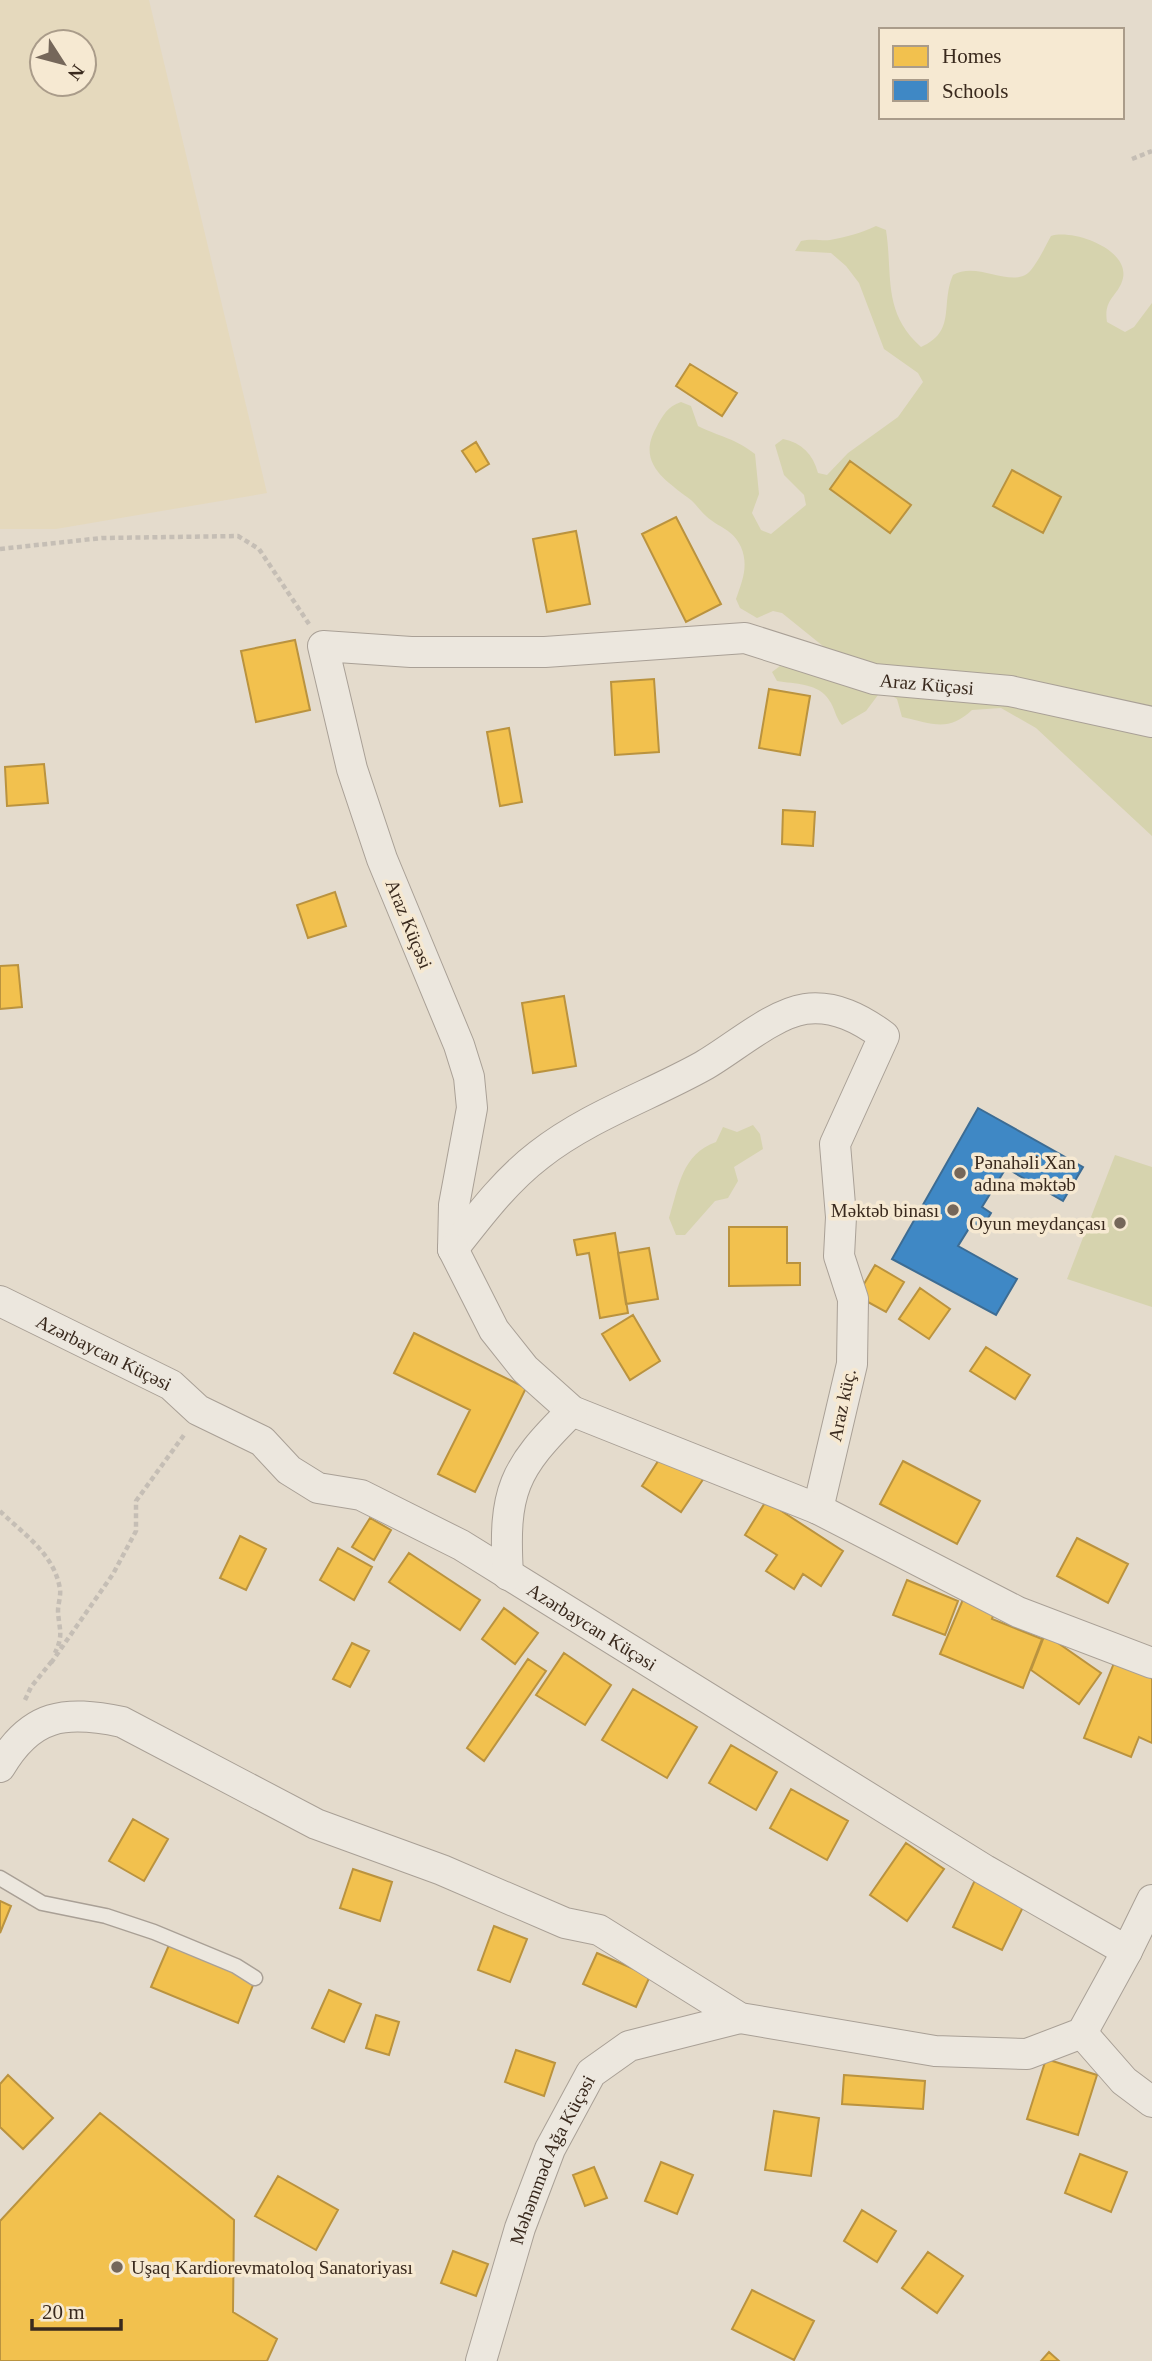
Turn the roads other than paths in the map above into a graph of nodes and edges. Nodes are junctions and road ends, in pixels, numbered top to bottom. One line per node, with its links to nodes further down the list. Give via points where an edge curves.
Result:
1 (1152, 723): 2 (street, Araz Küçəsi, via 1010,691 874,679 745,638 545,652 411,652 323,646 352,769 382,859 468,1077 472,1108 454,1205)
2 (453, 1250): 4 (street, via 494,1330 525,1369); 5 (street, Araz küç., via 493,1198 539,1155 637,1097 700,1067 787,1013 834,1011 863,1021 884,1036 835,1144 839,1255 853,1299 852,1364)
3 (0, 1301): 6 (street, Azərbaycan Küçəsi, via 171,1385 198,1410 262,1441 289,1470 318,1488 361,1495)
4 (572, 1411): 5 (street); 6 (street, via 538,1444 515,1481 505,1526)
5 (818, 1509): 7 (street, via 1018,1612)
6 (508, 1574): 11 (street, Azərbaycan Küçəsi, via 985,1870)
7 (1152, 1663)
8 (7, 1754): 13 (street, via 52,1718 91,1716 122,1721 316,1824 442,1870 565,1923 599,1930)
9 (0, 1878): 12 (lane, via 42,1903 154,1932)
10 (1152, 1900): 11 (street)
11 (1127, 1951): 14 (street)
12 (255, 1978)
13 (740, 2018): 14 (street, via 935,2051 1027,2054); 16 (street, Məhəmməd Ağa Küçəsi, via 629,2046 591,2073 541,2172)
14 (1082, 2033): 15 (street, via 1124,2081)
15 (1152, 2102)
16 (481, 2361)

